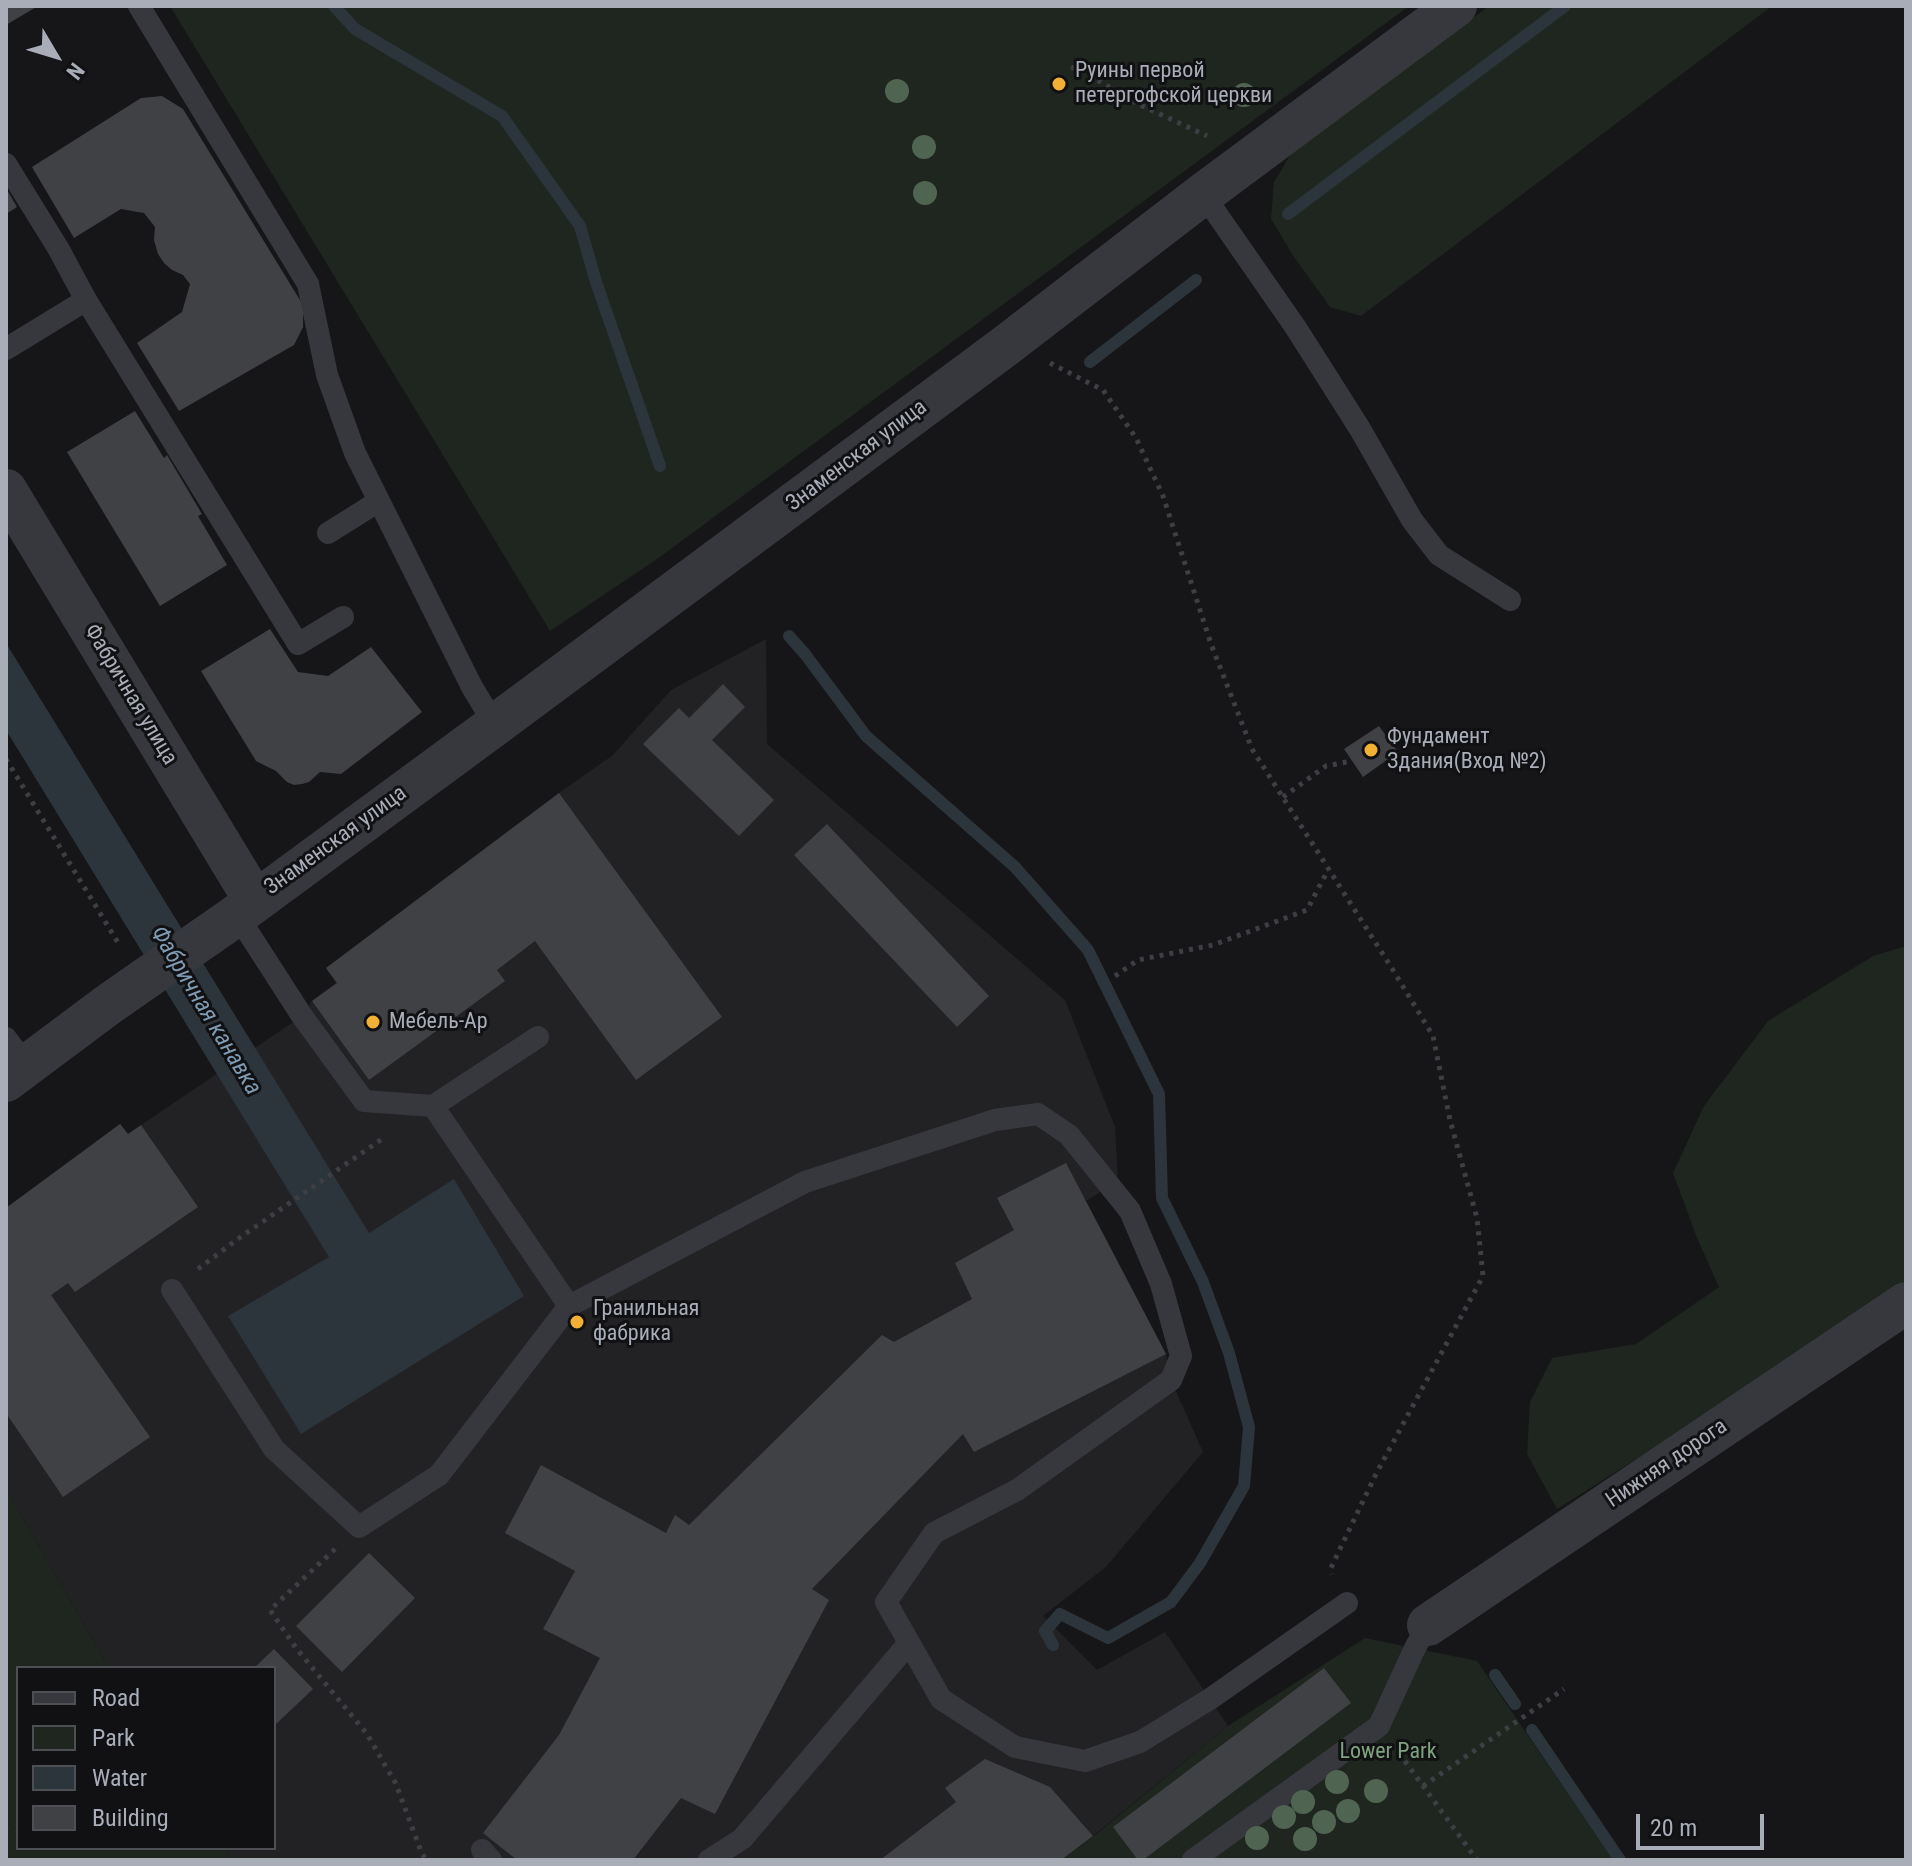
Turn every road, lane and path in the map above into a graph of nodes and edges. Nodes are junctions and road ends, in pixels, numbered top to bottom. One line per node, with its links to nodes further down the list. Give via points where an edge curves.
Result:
1 (139, 6): 11 (lane, via 308,284 327,375)
2 (1456, 6): 5 (street, Знаменская улица)
3 (1071, 67): 5 (path, via 1206,135)
4 (6, 164): 7 (lane)
5 (1241, 166): 6 (street, Знаменская улица)
6 (1203, 194): 8 (street, Знаменская улица); 13 (lane, via 1296,328 1412,520 1439,555)
7 (86, 300): 9 (lane); 14 (lane, via 298,644)
8 (1004, 347): 15 (street, Знаменская улица); 18 (path, via 1103,390 1136,438 1163,496 1252,749)
9 (6, 349)
10 (6, 490): 20 (street, Фабричная улица)
11 (379, 501): 12 (lane); 15 (lane)
12 (328, 533)
13 (1510, 600)
14 (343, 617)
15 (495, 725): 20 (street, Знаменская улица)
16 (6, 759): 22 (path)
17 (1352, 761): 18 (path, via 1326,766)
18 (1283, 797): 19 (path)
19 (1329, 869): 21 (path, via 1307,910 1213,945 1138,960); 31 (path, via 1433,1036 1477,1218 1483,1276 1331,1568 1334,1588)
20 (236, 915): 22 (street, Знаменская улица); 25 (lane, via 364,1101)
21 (1115, 976)
22 (125, 993): 24 (street, Знаменская улица)
23 (538, 1037): 25 (lane)
24 (13, 1061)
25 (433, 1106): 29 (lane)
26 (387, 1136): 27 (path)
27 (172, 1290): 30 (lane, via 274,1449)
28 (1906, 1303): 32 (street, Нижняя дорога)
29 (569, 1306): 30 (lane, via 439,1475); 33 (lane, via 805,1182 995,1120 1038,1114 1069,1135 1130,1211 1161,1284 1181,1356 1171,1380 1017,1490 934,1533 886,1602)
30 (359, 1527): 37 (path, via 270,1610 367,1734 396,1784)
31 (1347, 1603): 33 (lane, via 1140,1742 1085,1761 1015,1747 941,1699)
32 (1428, 1625): 35 (lane)
33 (909, 1643): 38 (lane, via 742,1839)
34 (1564, 1689): 36 (path)
35 (1379, 1726): 36 (path); 39 (lane)
36 (1423, 1786): 40 (path)
37 (427, 1860)
38 (709, 1860)
39 (1193, 1860)
40 (1477, 1860)

